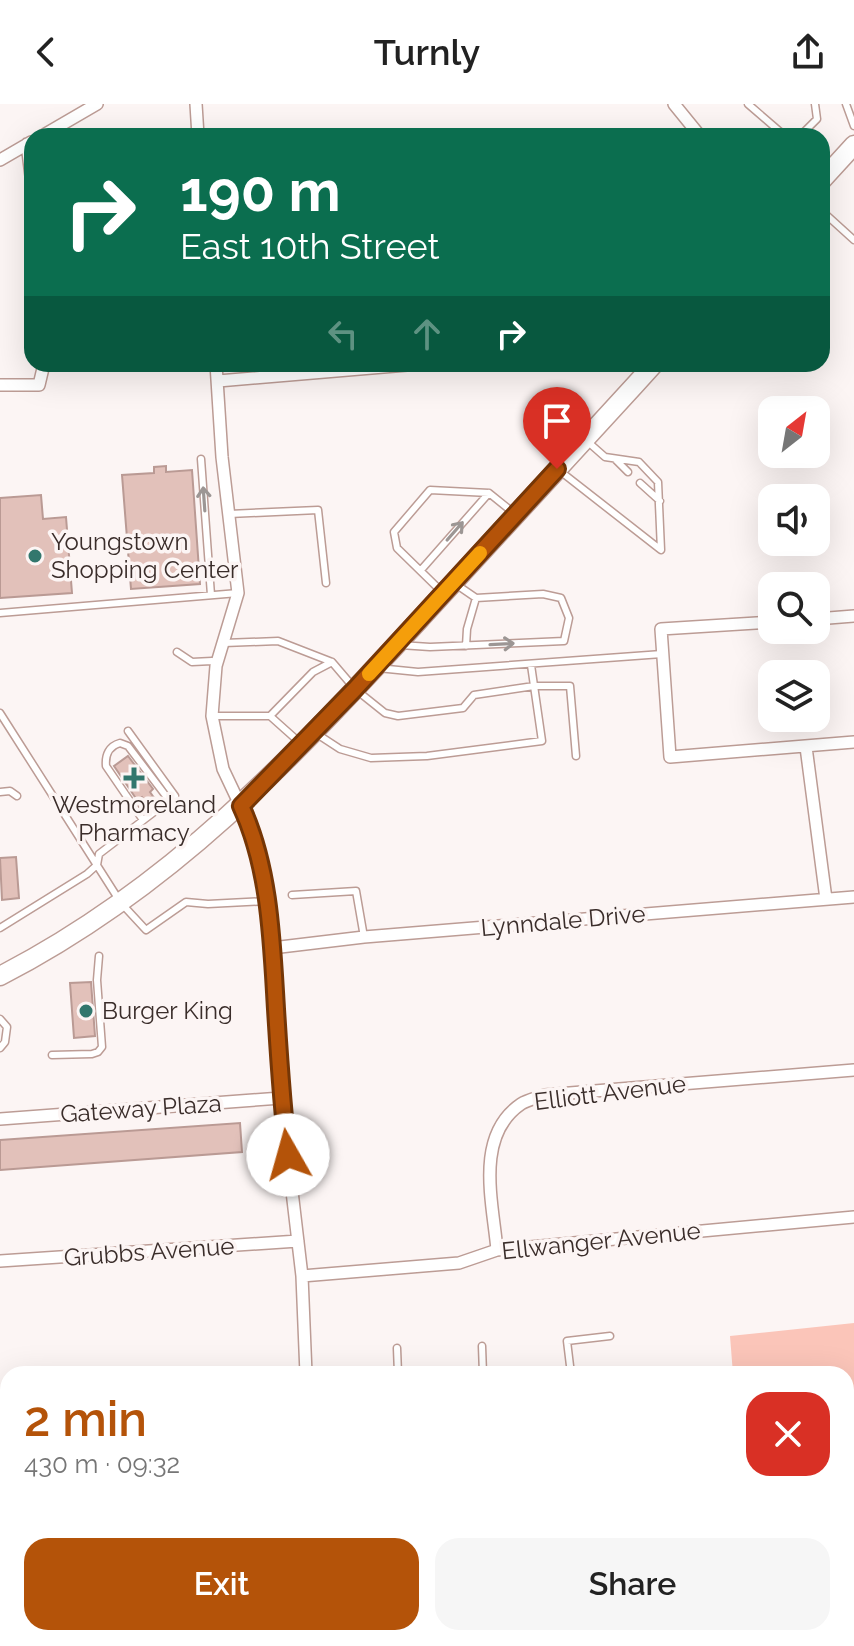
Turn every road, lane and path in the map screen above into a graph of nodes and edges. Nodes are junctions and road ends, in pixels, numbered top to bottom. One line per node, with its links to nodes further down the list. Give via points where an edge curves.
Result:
1 (97, 104): 8 (street)
2 (196, 104): 9 (street)
3 (674, 104): 10 (street)
4 (748, 104): 11 (lane)
5 (815, 104): 12 (lane, via 817,119)
6 (846, 104): 7 (lane)
7 (854, 126)
8 (56, 128)
9 (198, 128)
10 (694, 128)
11 (776, 128)
12 (808, 128)
13 (854, 145): 16 (main road)
14 (24, 146): 15 (street)
15 (0, 160)
16 (830, 169)
17 (830, 218): 19 (lane)
18 (854, 227): 19 (lane)
19 (847, 234): 20 (lane)
20 (854, 240)
21 (42, 372): 26 (street, via 39,385)
22 (217, 372): 25 (street)
23 (324, 372): 25 (street)
24 (647, 372): 27 (main road)
25 (218, 381): 35 (street)
26 (0, 385)
27 (585, 439): 29 (lane); 30 (main road)
28 (201, 459): 41 (lane, one-way to 28)
29 (615, 459): 31 (lane); 34 (lane, via 639,462 658,482)
30 (557, 469): 34 (lane, via 661,550); 36 (main road)
31 (628, 472)
32 (640, 483): 34 (lane)
33 (489, 493): 36 (lane); 37 (lane, one-way to 33); 37 (lane, via 430,490 394,532 397,548)
34 (660, 501)
35 (229, 514): 38 (lane, via 318,510); 40 (street)
36 (516, 514): 39 (main road)
37 (421, 570): 39 (lane)
38 (326, 583)
39 (448, 588): 42 (lane); 48 (main road)
40 (238, 593): 41 (lane); 47 (street)
41 (211, 595): 43 (lane)
42 (476, 598): 49 (lane); 49 (lane, one-way to 42, via 564,641 569,618 561,598 543,594)
43 (0, 613)
44 (854, 616): 45 (street)
45 (830, 618)
46 (758, 623): 51 (street, via 661,629)
47 (223, 643): 52 (lane, via 278,641); 54 (street)
48 (396, 644): 49 (lane); 55 (main road)
49 (466, 646)
50 (177, 652): 54 (lane, via 192,662 212,661)
51 (662, 654): 53 (lane); 64 (street, via 670,757)
52 (332, 662): 57 (lane); 60 (lane, via 313,672)
53 (531, 665): 55 (lane, via 418,672); 56 (lane)
54 (216, 666): 59 (street)
55 (375, 668): 57 (main road)
56 (534, 686): 57 (lane, via 474,695 463,708 398,716 385,713); 62 (lane, via 542,741 371,758); 65 (lane, via 570,686)
57 (355, 689): 62 (main road)
58 (0, 713): 71 (lane)
59 (212, 716): 60 (lane); 69 (street, via 223,769)
60 (270, 716): 62 (lane)
61 (128, 731): 68 (lane, via 175,796)
62 (308, 738): 69 (main road)
63 (854, 742): 64 (street)
64 (806, 747): 74 (street)
65 (576, 756)
66 (0, 792): 67 (lane)
67 (17, 796)
68 (169, 800): 70 (lane); 70 (lane, via 128,746 111,748 106,766)
69 (241, 806): 75 (street); 76 (main road)
70 (143, 820): 71 (lane, via 99,854)
71 (97, 865): 76 (lane); 77 (lane)
72 (292, 895): 78 (lane, via 356,891)
73 (854, 897): 74 (street, Lynndale Drive)
74 (826, 899): 78 (street, Lynndale Drive)
75 (267, 901): 76 (lane, via 186,902 146,930); 79 (street)
76 (121, 903): 81 (main road)
77 (0, 928)
78 (364, 937): 79 (street, Lynndale Drive)
79 (272, 948): 86 (street)
80 (99, 956): 84 (lane, via 102,1047 92,1054)
81 (0, 976)
82 (0, 1019): 83 (lane, via 7,1027)
83 (0, 1048)
84 (52, 1055)
85 (854, 1070): 90 (street, Elliott Avenue, via 545,1095 521,1103 501,1126 491,1151)
86 (281, 1098): 87 (street, Gateway Plaza); 89 (street)
87 (0, 1119)
88 (854, 1217): 90 (street, Ellwanger Avenue)
89 (298, 1241): 91 (street, Grubbs Avenue); 92 (street)
90 (497, 1250): 92 (street, Ellwanger Avenue, via 459,1263)
91 (0, 1261)
92 (302, 1276): 96 (street)
93 (610, 1336): 99 (lane, via 567,1341)
94 (482, 1346): 98 (lane)
95 (397, 1348): 97 (lane)
96 (306, 1366)
97 (398, 1366)
98 (483, 1366)
99 (570, 1366)

